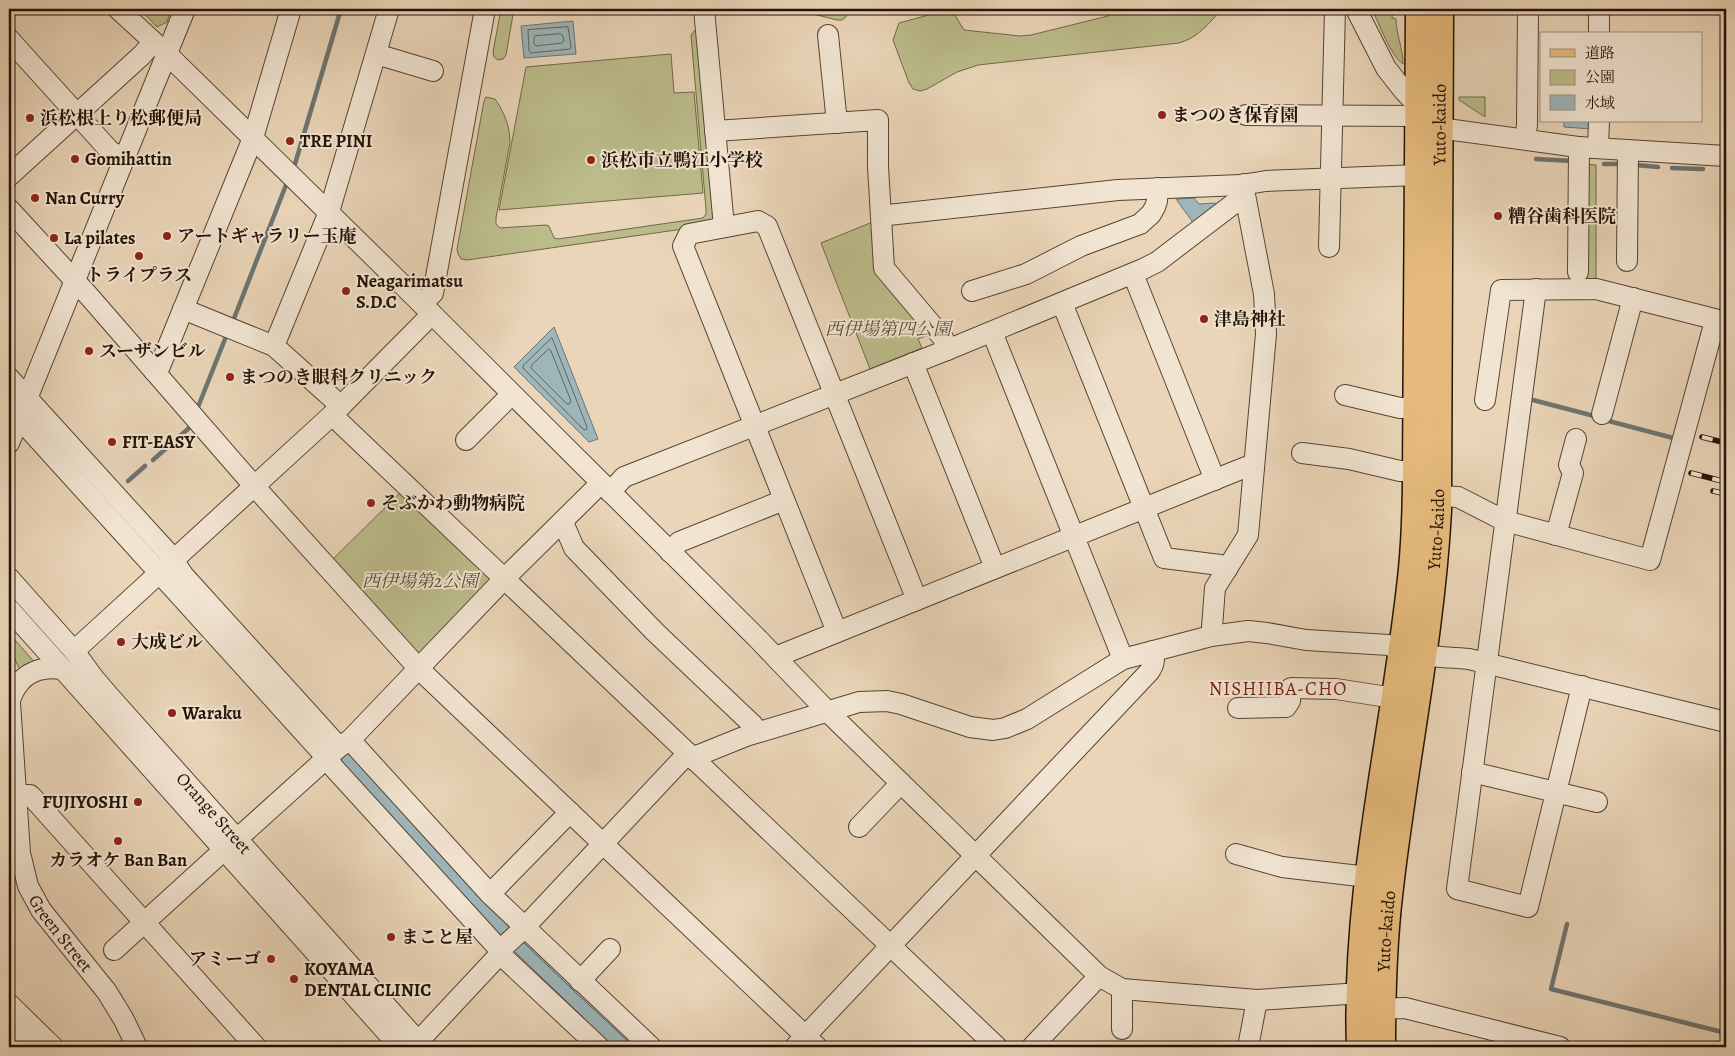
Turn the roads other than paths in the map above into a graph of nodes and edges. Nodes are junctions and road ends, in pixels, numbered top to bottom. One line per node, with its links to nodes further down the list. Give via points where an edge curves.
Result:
1 (118, 9): 16 (street)
2 (185, 9): 16 (street)
3 (291, 9): 26 (street)
4 (389, 9): 17 (street)
5 (485, 9): 51 (street, via 433,293)
6 (704, 9): 25 (street)
7 (1335, 9): 21 (street)
8 (1356, 9): 22 (street, via 1386,68)
9 (1419, 9): 22 (main road, Yuto-kaido)
10 (1440, 9): 22 (main road, Yuto-kaido)
11 (1528, 9): 27 (street)
12 (1599, 9): 13 (street)
13 (1599, 32)
14 (828, 35): 24 (street)
15 (9, 38): 19 (street)
16 (161, 48): 19 (street, via 142,55); 26 (street); 31 (street)
17 (376, 54): 18 (street); 38 (street)
18 (433, 71)
19 (77, 114): 31 (street, via 111,152); 33 (street)
20 (1246, 115): 21 (street)
21 (1332, 115): 22 (street); 34 (street)
22 (1425, 116): 27 (street); 32 (main road, Yuto-kaido); 78 (main road, Yuto-kaido)
23 (1599, 122): 28 (street)
24 (837, 123): 25 (street); 55 (street, via 878,120 884,268 943,338)
25 (715, 131): 40 (street)
26 (253, 138): 38 (street); 50 (street)
27 (1525, 140): 28 (street)
28 (1589, 147): 29 (street); 42 (street)
29 (1628, 150): 30 (street); 43 (street)
30 (1726, 156)
31 (126, 158): 45 (street)
32 (1418, 175): 34 (street); 64 (main road, Yuto-kaido)
33 (9, 176)
34 (1331, 178): 36 (street, via 1266,180); 41 (street)
35 (1158, 188): 36 (street); 39 (street); 47 (street, via 1155,208 1140,224 1087,244 1026,274)
36 (1244, 190): 44 (street, via 1157,262); 73 (street, via 1266,314)
37 (9, 209): 45 (street)
38 (329, 212): 51 (street); 54 (street)
39 (888, 215)
40 (724, 227): 60 (street, via 758,220 767,226); 68 (street, via 689,234 683,246)
41 (1329, 247)
42 (1574, 261)
43 (1626, 261)
44 (1133, 274): 49 (street); 75 (street)
45 (75, 282): 57 (street); 62 (street)
46 (1536, 289): 48 (street, via 1596,289); 63 (street, via 1501,290); 81 (street)
47 (972, 291)
48 (1633, 298): 52 (street); 67 (street)
49 (1062, 303): 53 (street); 80 (street)
50 (183, 308): 54 (street); 57 (street, via 160,366)
51 (427, 309): 59 (street); 65 (street)
52 (1720, 320): 83 (street, via 1650,560)
53 (992, 332): 55 (street); 84 (street)
54 (274, 346): 65 (street)
55 (948, 350): 56 (street)
56 (913, 364): 60 (street); 87 (street)
57 (154, 370): 76 (street)
58 (9, 378): 62 (street)
59 (512, 394): 70 (street); 77 (street)
60 (834, 394): 68 (street); 91 (street)
61 (1345, 396): 64 (street, via 1400,408)
62 (27, 398): 66 (street); 86 (street)
63 (1485, 400)
64 (1416, 408): 74 (main road, Yuto-kaido)
65 (336, 411): 76 (street); 90 (street)
66 (14, 412): 71 (street); 86 (street)
67 (1602, 414)
68 (755, 426): 77 (street); 79 (street)
69 (1576, 439): 83 (street, via 1570,465 1573,473)
70 (466, 440)
71 (9, 443)
72 (1302, 453): 74 (street)
73 (1254, 468): 75 (street, via 1246,467); 88 (street, via 1248,535)
74 (1416, 471): 97 (main road, Yuto-kaido)
75 (1215, 480): 80 (street)
76 (255, 487): 86 (street); 102 (street)
77 (606, 488): 82 (street); 85 (street)
78 (1438, 496): 81 (street, via 1458,497); 97 (main road, Yuto-kaido, via 1434,571)
79 (784, 500): 85 (street, via 679,542); 93 (street)
80 (1144, 508): 84 (street); 88 (street, via 1164,558 1220,565)
81 (1505, 521): 83 (street); 100 (street)
82 (561, 523): 90 (street); 109 (street, via 574,548 753,726)
83 (1556, 534)
84 (1074, 536): 87 (street); 98 (street)
85 (670, 552): 99 (street)
86 (166, 566): 95 (street); 110 (street, via 184,576)
87 (995, 568): 91 (street)
88 (1227, 569): 94 (street, via 1215,588)
89 (9, 578): 95 (street, Orange Street)
90 (504, 579): 102 (street); 112 (street)
91 (917, 600): 93 (street)
92 (9, 609): 101 (street, Orange Street)
93 (837, 632): 99 (street, via 783,654)
94 (1214, 635): 96 (street); 97 (street, via 1248,631 1306,640 1389,645)
95 (74, 651): 122 (street, Orange Street)
96 (1153, 651): 98 (street); 124 (street, via 1155,659 1149,672)
97 (1412, 653): 100 (street); 105 (main road, Yuto-kaido); 137 (main road, Yuto-kaido, via 1383,964)
98 (1123, 659): 107 (street, via 1026,719 1005,728 970,727 887,701 859,702)
99 (777, 660): 107 (street)
100 (1486, 662): 103 (street); 113 (street)
101 (62, 669): 104 (street, via 34,671); 122 (street, Orange Street)
102 (420, 670): 110 (street); 118 (street)
103 (1582, 686): 108 (street); 115 (street)
104 (10, 694): 111 (street, Green Street)
105 (1394, 698): 106 (street, via 1336,689 1291,688 1286,708); 125 (main road, Yuto-kaido)
106 (1238, 708)
107 (827, 711): 109 (street); 114 (street)
108 (1726, 722)
109 (755, 733): 112 (street)
110 (339, 748): 122 (street); 126 (street); 132 (street, via 334,768)
111 (11, 753): 116 (street, Green Street)
112 (691, 756): 121 (street); 129 (street)
113 (1472, 772): 115 (street); 115 (street, via 1457,889 1528,907)
114 (901, 783): 119 (street); 124 (street)
115 (1556, 792): 117 (street)
116 (16, 795): 120 (street, Green Street); 127 (street, via 30,795)
117 (1597, 802)
118 (570, 812): 121 (street); 126 (street)
119 (859, 827)
120 (14, 840): 145 (street, Green Street, via 34,898 107,992)
121 (603, 844): 128 (street); 141 (street)
122 (230, 845): 127 (street); 142 (street, Orange Street)
123 (1236, 854): 125 (street, via 1282,866)
124 (976, 856): 129 (street); 133 (street)
125 (1368, 877): 137 (main road, Yuto-kaido, via 1363,928)
126 (490, 894): 128 (street)
127 (144, 922): 131 (street); 146 (street)
128 (523, 929): 132 (street); 134 (street)
129 (891, 946): 141 (street); 149 (street)
130 (610, 949): 134 (street)
131 (114, 950)
132 (501, 951): 142 (street); 147 (street)
133 (1099, 976): 135 (street); 150 (street)
134 (580, 981): 148 (street)
135 (1122, 988): 136 (street); 139 (street)
136 (1257, 1000): 137 (street); 151 (street)
137 (1368, 1003): 152 (main road, Yuto-kaido); 153 (main road, Yuto-kaido); 154 (street, via 1405,1008)
138 (9, 1004): 144 (street)
139 (1122, 1029)
140 (9, 1032): 143 (street)
141 (806, 1044)
142 (413, 1046)
143 (28, 1047)
144 (53, 1047)
145 (137, 1047)
146 (256, 1047)
147 (599, 1047)
148 (651, 1047)
149 (997, 1047)
150 (1032, 1047)
151 (1248, 1047)
152 (1360, 1047)
153 (1382, 1047)
154 (1560, 1047)

